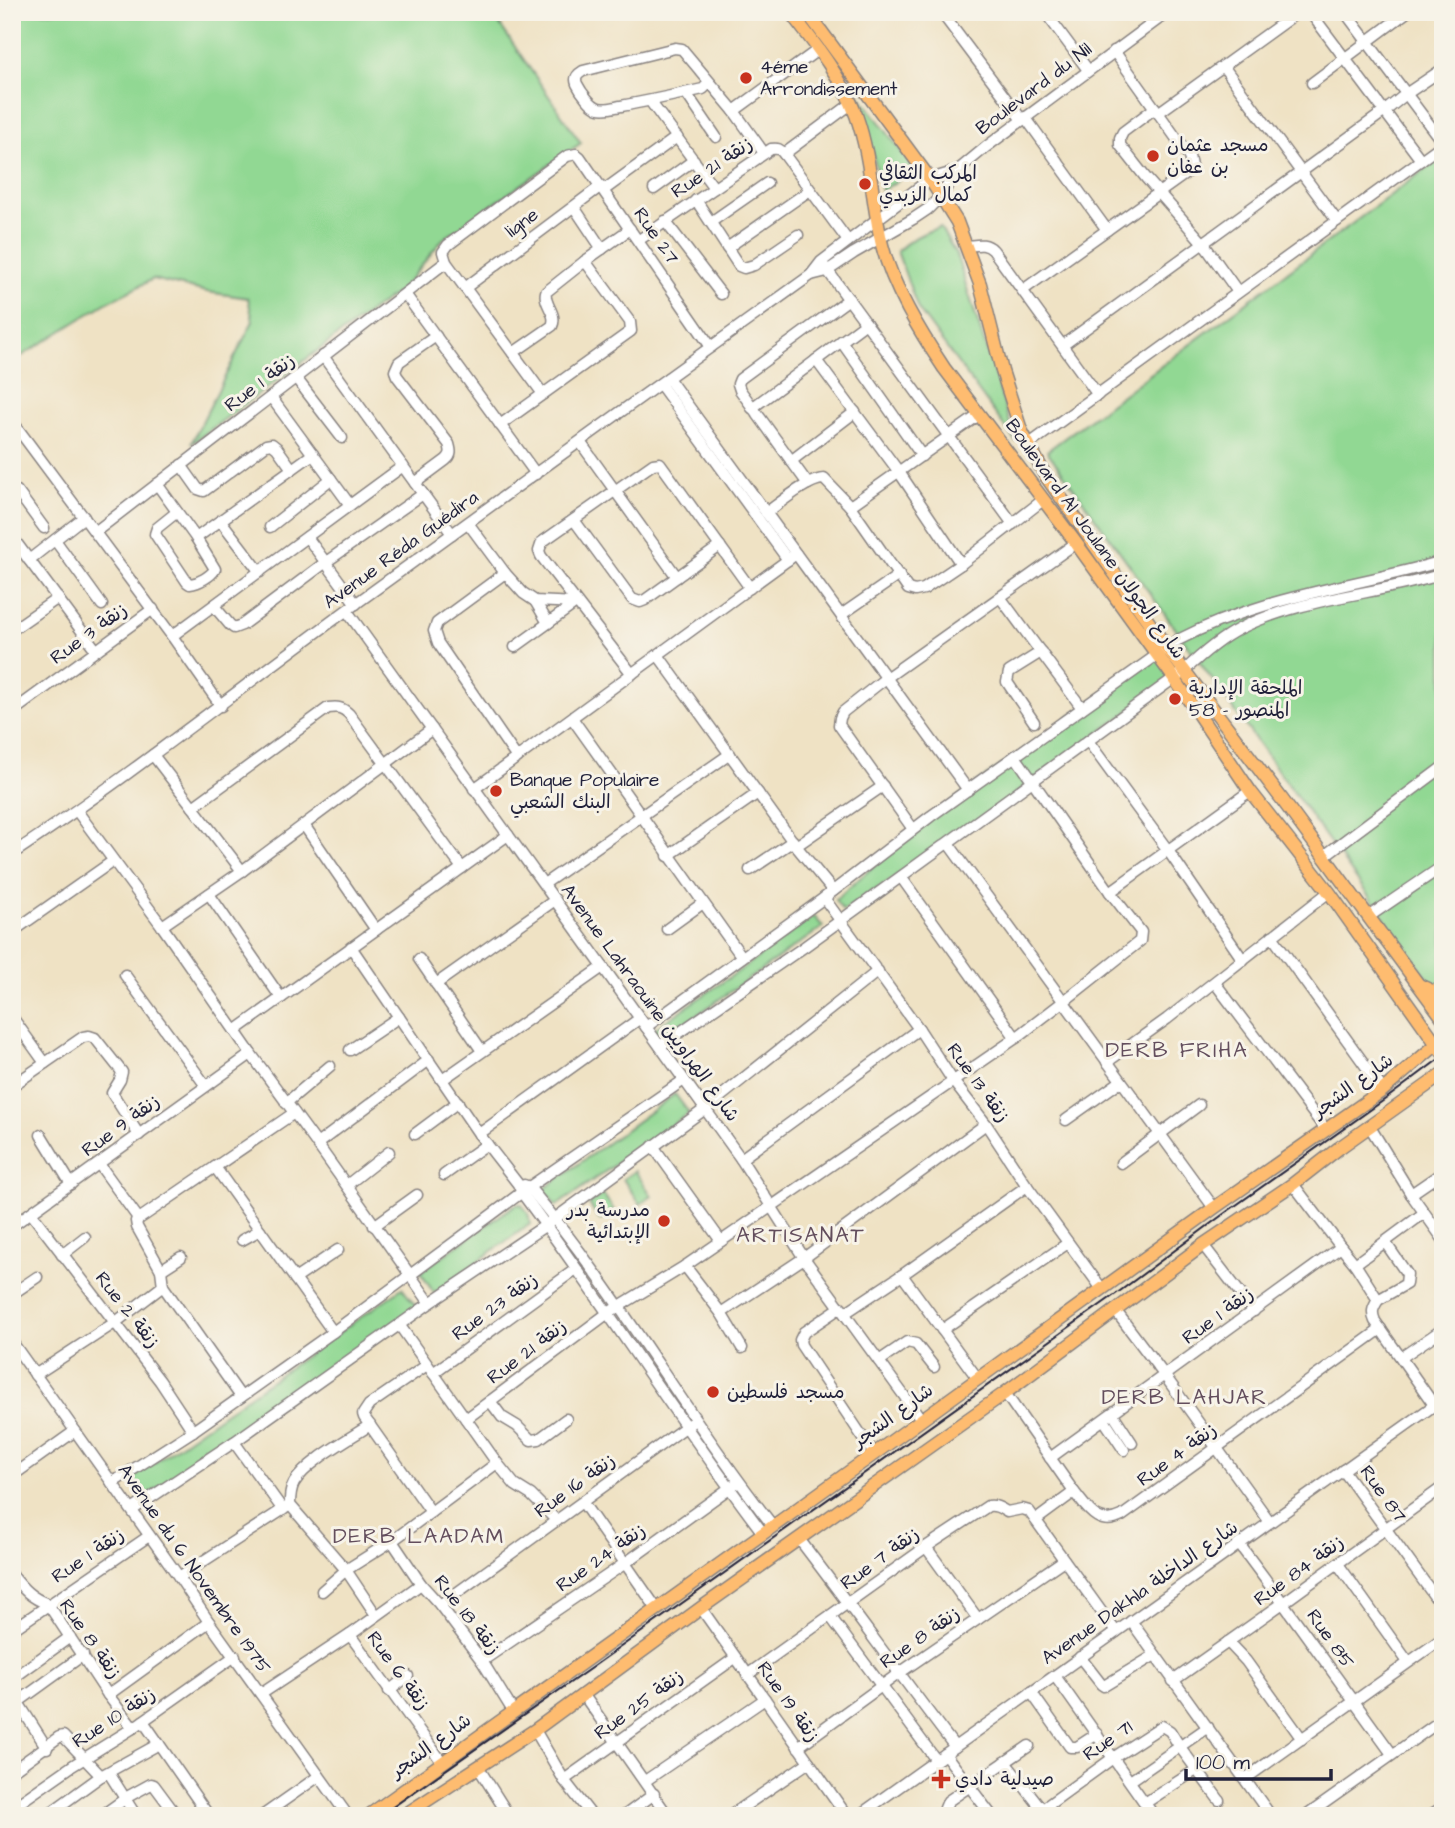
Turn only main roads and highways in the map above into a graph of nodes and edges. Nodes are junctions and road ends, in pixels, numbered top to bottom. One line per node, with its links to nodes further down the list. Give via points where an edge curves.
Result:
1 (790, 12): 3 (main road, Boulevard Al Joulane شارع الجولان, via 819,49 851,104 868,155 885,254 918,327 979,415)
2 (807, 12): 3 (main road, Boulevard Al Joulane شارع الجولان, via 957,222 1028,445)
3 (1161, 651): 4 (main road, Boulevard Al Joulane شارع الجولان)
4 (1179, 675): 5 (main road, Boulevard Al Joulane شارع الجولان, via 1324,856); 8 (main road, Boulevard Al Joulane شارع الجولان, via 1250,791)
5 (1417, 984): 6 (main road); 7 (main road, Boulevard Al Joulane شارع الجولان)
6 (1443, 996)
7 (1443, 1018)
8 (1441, 1045): 10 (main road, شارع الشجر)
9 (1443, 1074): 11 (main road, via 535,1730)
10 (368, 1816)
11 (404, 1816)

